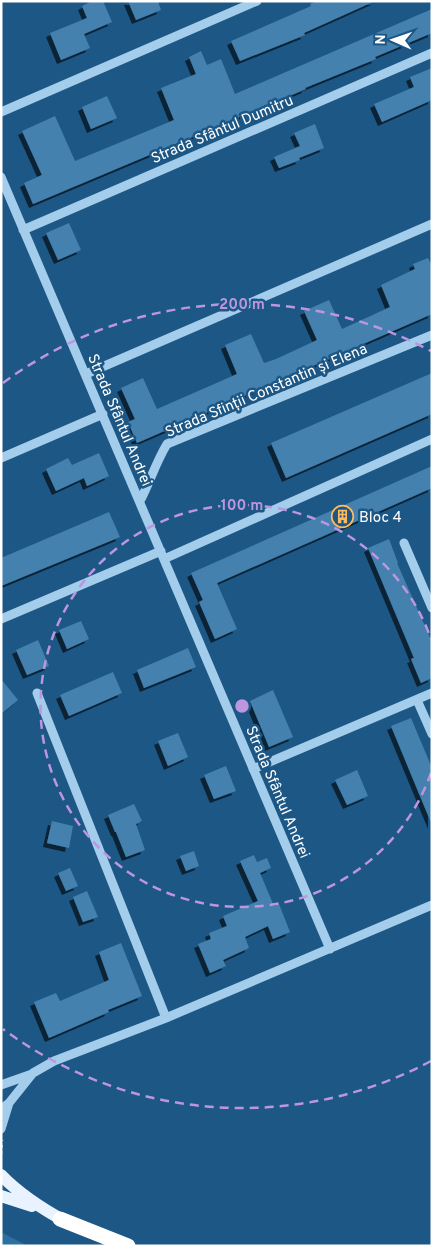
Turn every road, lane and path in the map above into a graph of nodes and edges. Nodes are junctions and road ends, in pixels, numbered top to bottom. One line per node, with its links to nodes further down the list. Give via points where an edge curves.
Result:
1 (257, 1): 3 (street)
2 (432, 53): 7 (street, Strada Sfântul Dumitru)
3 (1, 112)
4 (1, 177): 5 (street, Strada Sfântul Andrei)
5 (4, 191): 7 (street, Strada Sfântul Andrei)
6 (432, 224): 9 (street)
7 (23, 230): 9 (street, Strada Sfântul Andrei)
8 (432, 335): 13 (street, Strada Sfinții Constantin și Elena, via 167,444)
9 (86, 374): 10 (street, Strada Sfântul Andrei)
10 (103, 414): 12 (street); 13 (street, Strada Sfântul Andrei)
11 (432, 439): 15 (street)
12 (1, 458)
13 (140, 501): 15 (street, Strada Sfântul Andrei)
14 (404, 543): 16 (street)
15 (162, 555): 17 (street); 22 (street, Strada Sfântul Andrei)
16 (432, 608)
17 (1, 619)
18 (37, 693): 25 (street)
19 (432, 693): 20 (street)
20 (417, 700): 21 (street); 22 (street)
21 (432, 734)
22 (253, 769): 24 (street, Strada Sfântul Andrei)
23 (432, 905): 24 (street)
24 (330, 949): 25 (street)
25 (166, 1018): 26 (street, via 69,1054)
26 (33, 1073): 27 (street); 28 (street)
27 (1, 1085)
28 (5, 1106): 29 (street)
29 (1, 1130)
30 (1, 1175): 32 (main road)
31 (1, 1196): 32 (main road)
32 (43, 1210): 33 (main road)
33 (60, 1219): 34 (highway); 35 (main road); 36 (highway)
34 (98, 1246)
35 (110, 1246)
36 (128, 1246)

